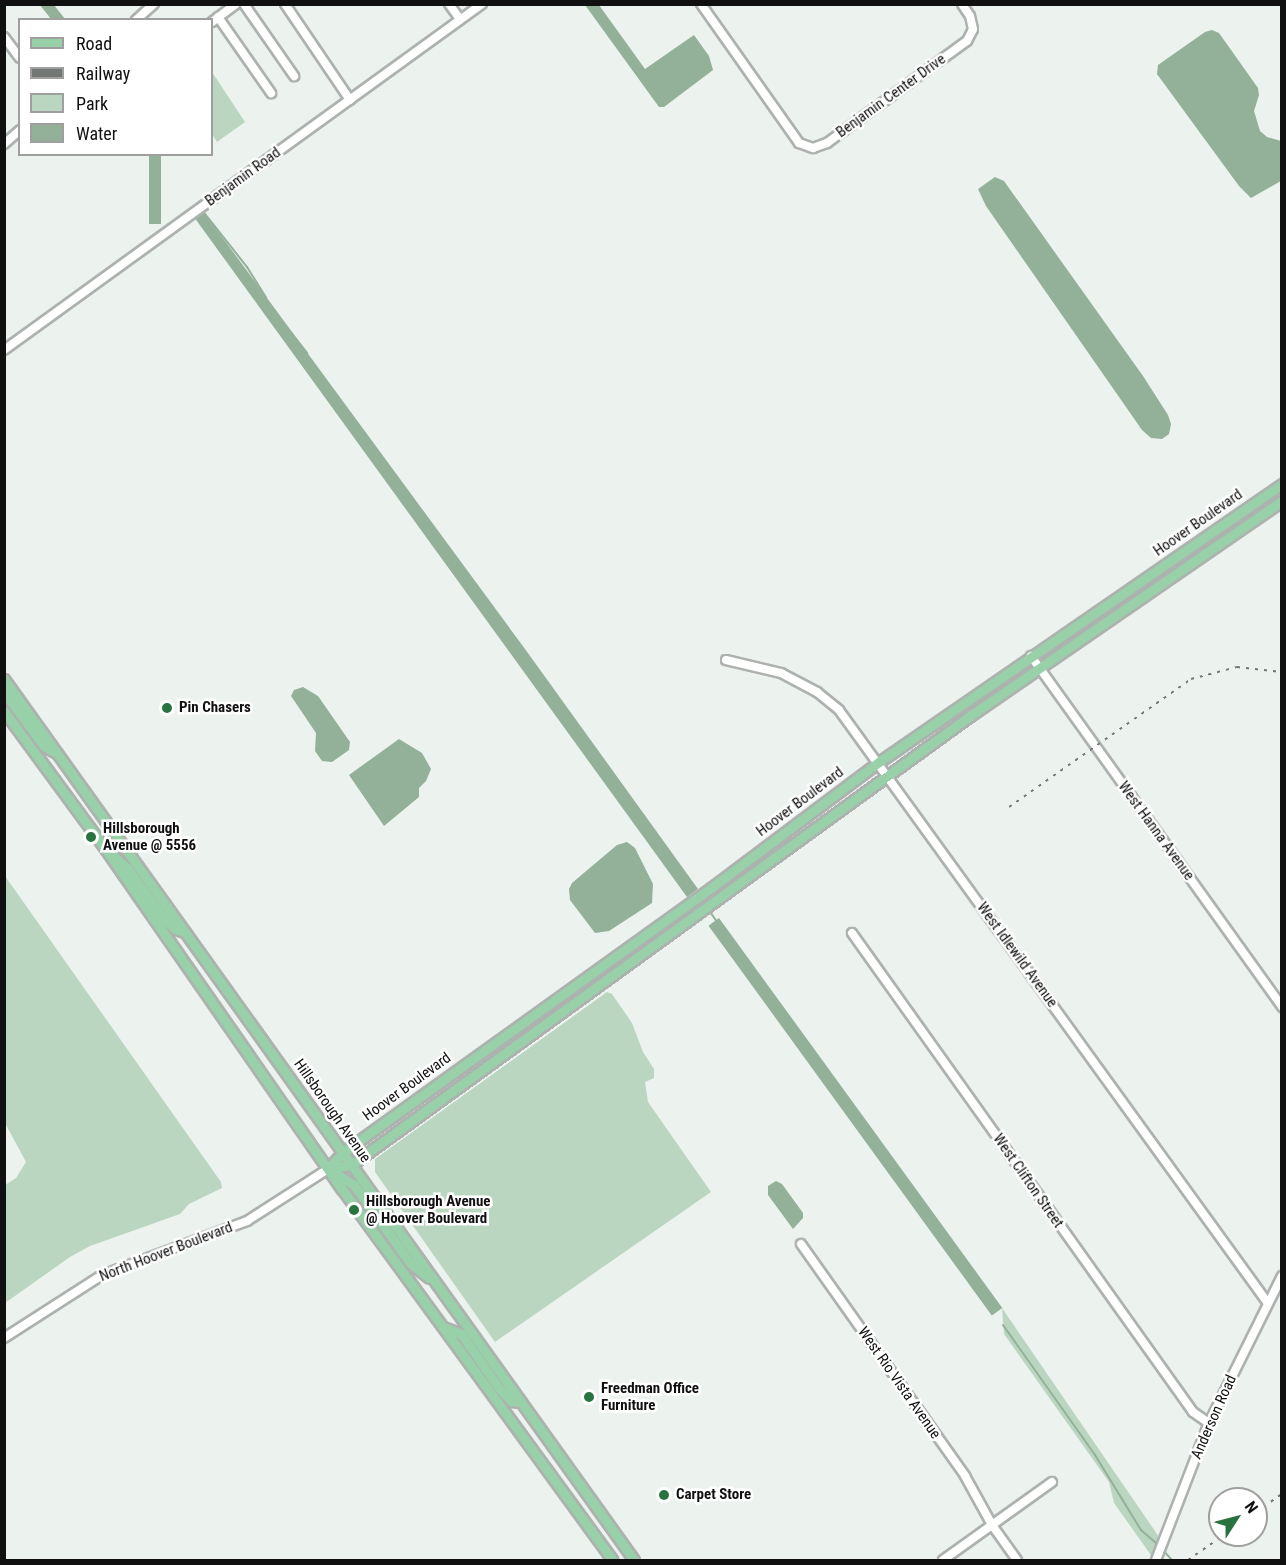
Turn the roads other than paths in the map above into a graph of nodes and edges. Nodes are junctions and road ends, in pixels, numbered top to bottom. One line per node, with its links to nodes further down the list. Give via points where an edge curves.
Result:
1 (154, 4): 9 (street)
2 (236, 4): 11 (street)
3 (244, 4): 14 (street)
4 (285, 4): 16 (street)
5 (449, 4): 10 (street)
6 (482, 4): 10 (street, Benjamin Road)
7 (701, 4): 8 (street, Benjamin Center Drive, via 799,143 813,148 827,143 967,41 973,28)
8 (962, 4)
9 (138, 18)
10 (460, 19): 16 (street, Benjamin Road)
11 (215, 20): 15 (street)
12 (4, 37): 13 (street)
13 (18, 55)
14 (294, 76)
15 (271, 93)
16 (350, 100): 19 (street, Benjamin Road)
17 (18, 132): 18 (street)
18 (4, 144)
19 (4, 350)
20 (1281, 484): 22 (main road, Hoover Boulevard)
21 (1281, 501): 24 (main road, Hoover Boulevard)
22 (1031, 657): 24 (street, West Hanna Avenue); 29 (main road, Hoover Boulevard)
23 (726, 660): 29 (street, West Idlewild Avenue, via 781,673 817,692 839,710)
24 (1040, 669): 30 (main road, Hoover Boulevard); 34 (street, West Hanna Avenue)
25 (4, 679): 28 (main road, Hillsborough Avenue)
26 (4, 692): 28 (main road, via 44,746)
27 (4, 711): 31 (main road)
28 (57, 753): 32 (main road, Hillsborough Avenue)
29 (879, 762): 30 (street, West Idlewild Avenue); 35 (main road, Hoover Boulevard)
30 (889, 778): 36 (main road, Hoover Boulevard); 41 (street, West Idlewild Avenue)
31 (106, 850): 32 (main road, via 127,868 171,926); 37 (main road)
32 (185, 932): 35 (main road, Hillsborough Avenue)
33 (852, 933): 45 (street, West Clifton Street, via 1193,1412)
34 (1281, 1007)
35 (342, 1153): 36 (main road, Hillsborough Avenue); 37 (main road, Hoover Boulevard)
36 (351, 1165): 37 (main road, Hoover Boulevard); 40 (main road, Hillsborough Avenue)
37 (328, 1169): 40 (main road, via 354,1185 410,1263); 42 (main road); 43 (street, North Hoover Boulevard, via 247,1221 102,1275)
38 (801, 1244): 47 (street, West Rio Vista Avenue, via 965,1476)
39 (1281, 1276): 41 (street, Anderson Road)
40 (438, 1285): 44 (main road, Hillsborough Avenue)
41 (1267, 1302): 45 (street, Anderson Road)
42 (443, 1326): 44 (main road, via 461,1334 499,1388 511,1401); 49 (main road)
43 (4, 1338)
44 (521, 1402): 50 (main road, Hillsborough Avenue)
45 (1209, 1423): 48 (street, Anderson Road)
46 (1052, 1482): 47 (street)
47 (992, 1525): 51 (street); 52 (street, West Rio Vista Avenue)
48 (1157, 1557)
49 (613, 1560)
50 (634, 1560)
51 (943, 1560)
52 (1017, 1560)

